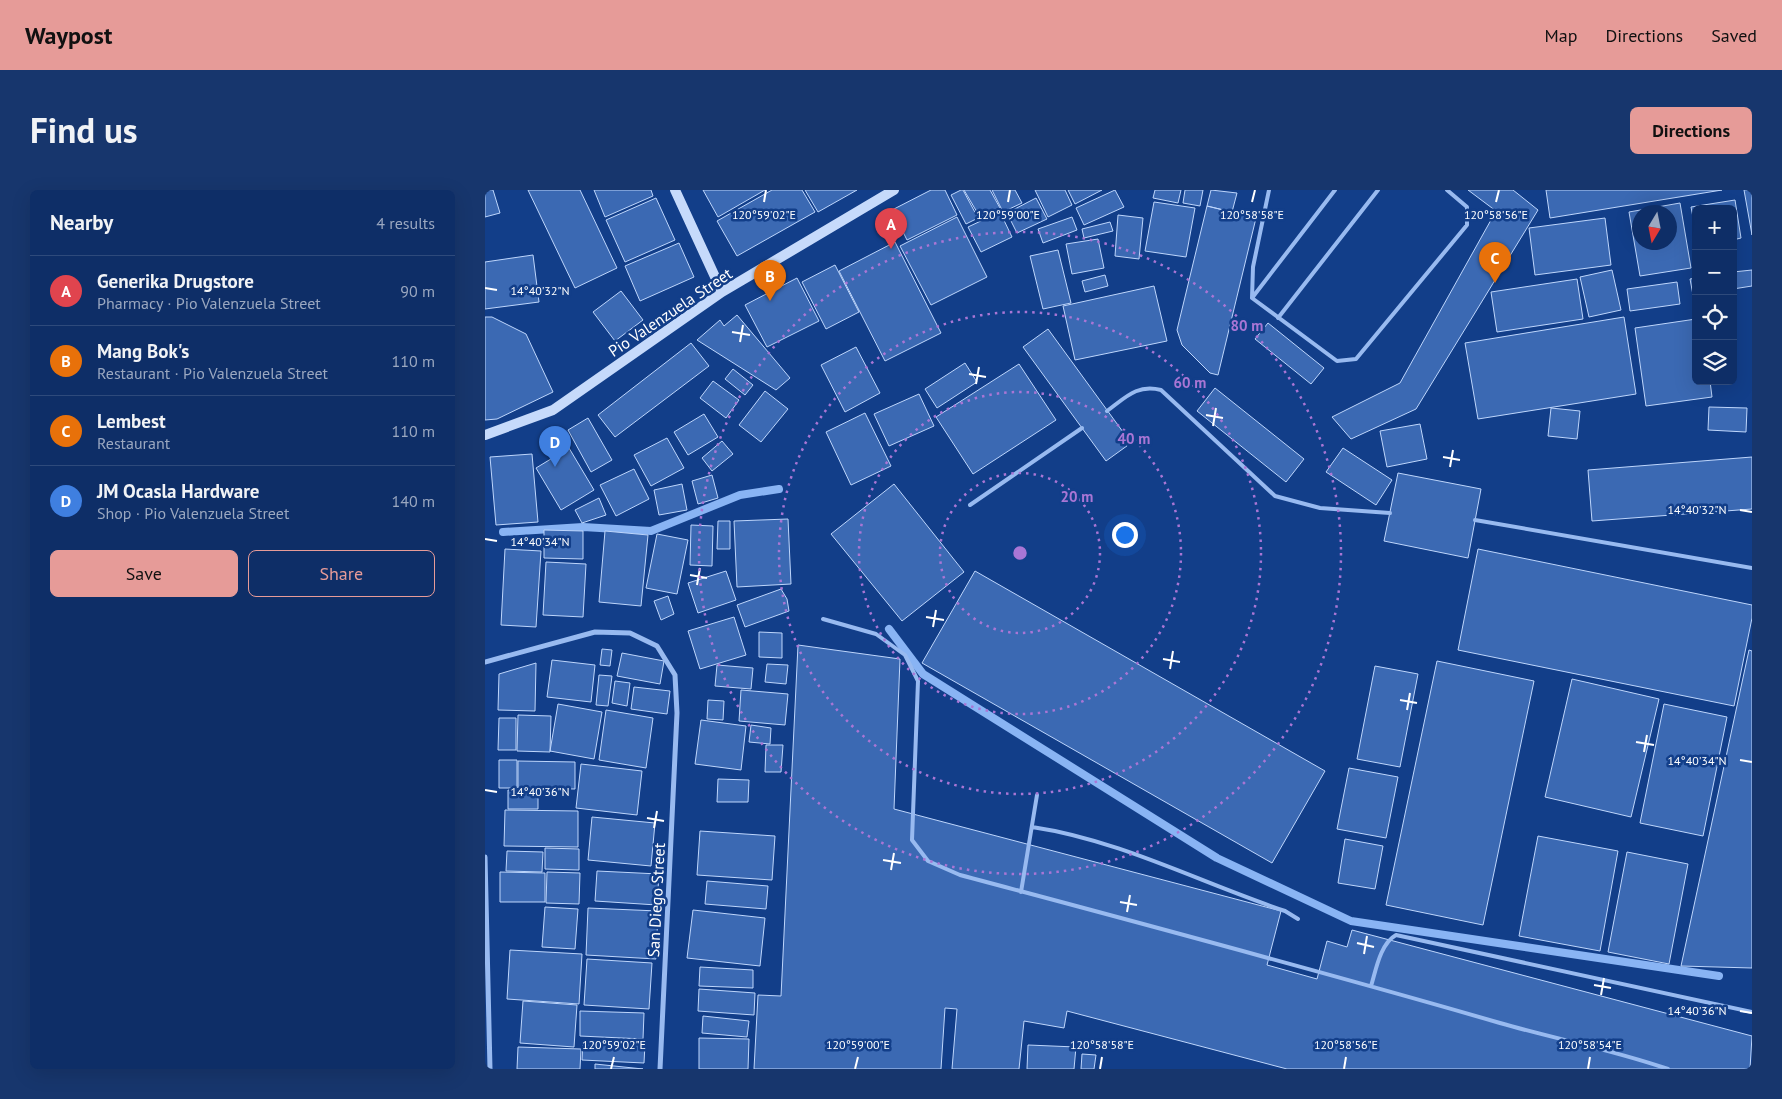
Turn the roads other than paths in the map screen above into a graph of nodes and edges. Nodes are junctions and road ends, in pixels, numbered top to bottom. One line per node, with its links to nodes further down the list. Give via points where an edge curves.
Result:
1 (675, 190): 7 (street)
2 (894, 190): 7 (street, Pio Valenzuela Street)
3 (1269, 190): 8 (lane, via 1253,267)
4 (1335, 190): 8 (lane)
5 (1378, 190): 9 (lane)
6 (1447, 190): 9 (lane, via 1467,207 1467,225 1356,359 1337,361)
7 (722, 292): 12 (street, Pio Valenzuela Street, via 553,410)
8 (1252, 298): 9 (lane)
9 (1279, 318)
10 (1107, 411): 14 (lane, via 1134,391 1149,387 1161,390 1275,496 1320,508)
11 (1082, 428): 13 (lane)
12 (485, 435)
13 (970, 505)
14 (1390, 513)
15 (1475, 520): 16 (lane)
16 (1752, 568)
17 (823, 619): 22 (lane, via 876,634 905,655 918,681 912,840 928,861 960,875)
18 (485, 662): 27 (street, San Diego Street, via 595,632 630,633 657,646 675,676 677,713)
19 (1037, 795): 20 (lane)
20 (1032, 827): 22 (lane); 23 (lane, via 1129,852 1285,911)
21 (485, 857): 26 (street)
22 (1021, 892): 24 (lane)
23 (1298, 919)
24 (1371, 986): 25 (lane, via 1384,949 1389,939 1396,935); 28 (lane)
25 (1752, 1012)
26 (490, 1069)
27 (660, 1069)
28 (1668, 1069)

